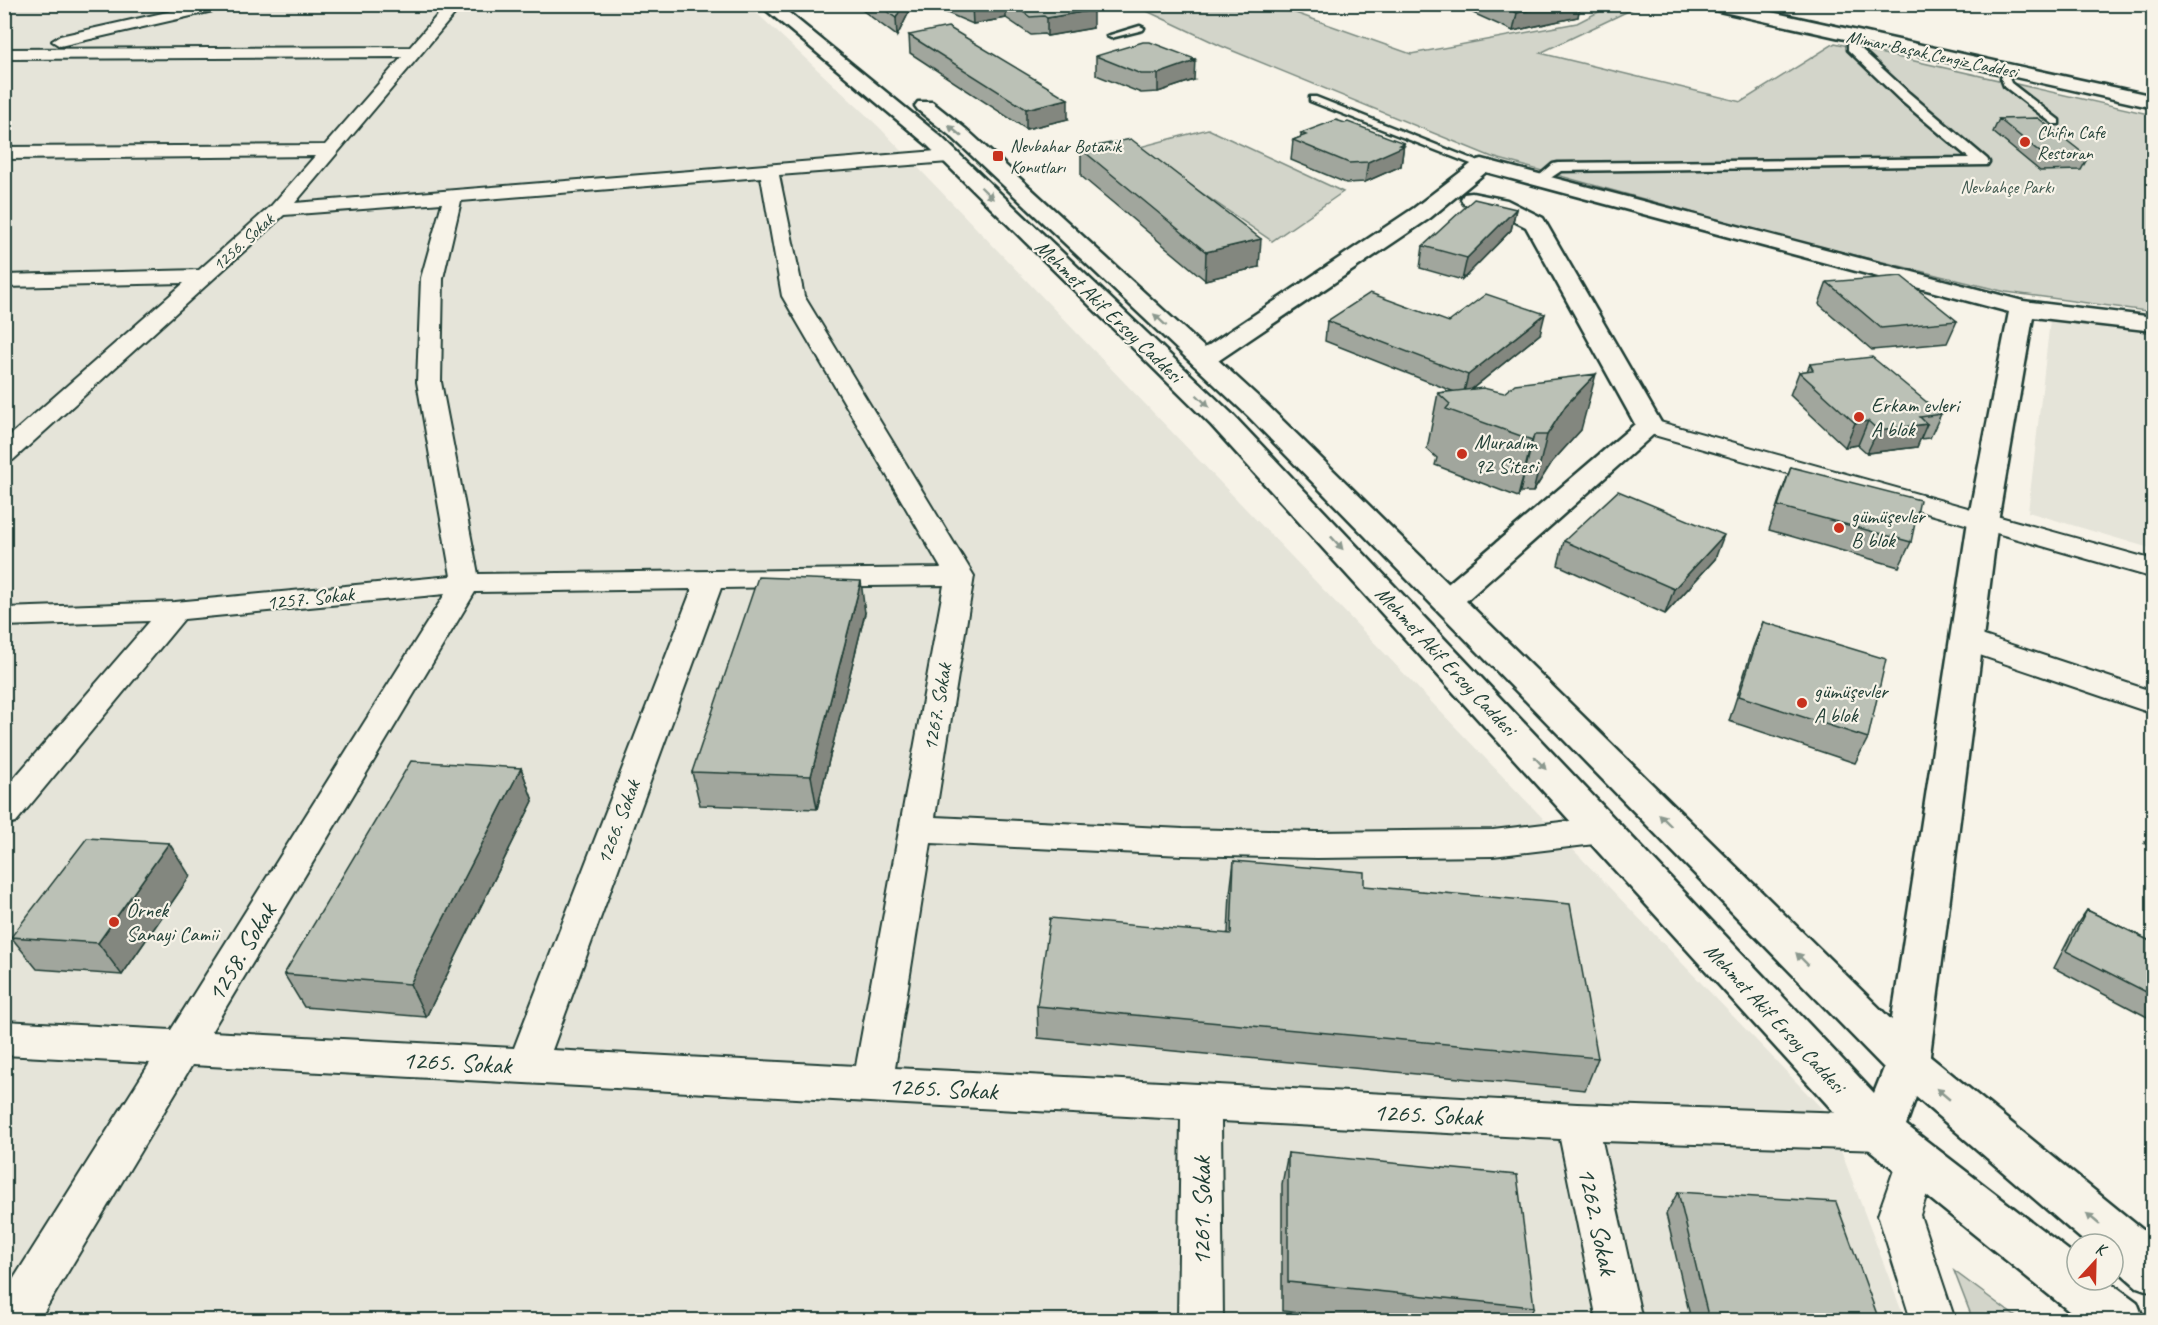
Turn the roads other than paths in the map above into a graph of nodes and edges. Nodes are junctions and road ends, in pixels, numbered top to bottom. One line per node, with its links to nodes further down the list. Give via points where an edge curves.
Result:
1 (226, 4): 10 (street)
2 (456, 4): 9 (street, 1256. Sokak)
3 (767, 4): 19 (main road, Mehmet Akif Ersoy Caddesi)
4 (796, 4): 12 (main road)
5 (1710, 4): 8 (main road, Mimar Başak Cengiz Caddesi)
6 (1140, 28): 7 (lane)
7 (1112, 36)
8 (1860, 38): 11 (main road, Mimar Başak Cengiz Caddesi); 22 (street, via 1852,47 1982,162 1558,167)
9 (415, 52): 10 (street); 17 (street, 1256. Sokak)
10 (4, 54)
11 (2011, 71): 15 (main road, Mimar Başak Cengiz Caddesi); 16 (lane, via 2005,78 2007,84)
12 (887, 77)
13 (905, 91): 30 (main road, Mehmet Akif Ersoy Caddesi, one-way to 13, via 960,134)
14 (1313, 99): 20 (lane)
15 (2154, 102)
16 (2056, 122)
17 (329, 150): 18 (street); 25 (street, 1256. Sokak)
18 (4, 153)
19 (950, 156): 21 (street); 30 (main road, Mehmet Akif Ersoy Caddesi, one-way to 30)
20 (1482, 165): 22 (main road); 23 (main road)
21 (769, 171): 24 (street); 35 (street, via 794,296)
22 (1540, 181): 28 (main road)
23 (1447, 193): 30 (main road); 31 (main road, via 1499,205 1535,223)
24 (453, 196): 25 (street); 37 (street, via 432,278 429,382)
25 (278, 210): 26 (street, 1256. Sokak)
26 (204, 276): 27 (street); 32 (street, 1256. Sokak)
27 (4, 281)
28 (2022, 308): 29 (main road); 33 (main road)
29 (2154, 324)
30 (1187, 365): 38 (main road, Mehmet Akif Ersoy Caddesi, via 1257,410); 41 (main road, Mehmet Akif Ersoy Caddesi, one-way to 41, via 1221,419)
31 (1649, 426): 33 (street); 38 (main road)
32 (4, 455)
33 (1983, 521): 34 (street); 42 (main road)
34 (2154, 569)
35 (960, 576): 36 (street); 45 (street, 1267. Sokak)
36 (710, 579): 37 (street, 1257. Sokak); 50 (street, 1266. Sokak)
37 (466, 582): 39 (street, 1257. Sokak); 48 (street, 1258. Sokak)
38 (1447, 601): 41 (main road); 49 (main road, Mehmet Akif Ersoy Caddesi, one-way to 38)
39 (175, 611): 40 (street, 1257. Sokak); 44 (street)
40 (4, 617)
41 (1407, 618): 46 (main road, Mehmet Akif Ersoy Caddesi, one-way to 46)
42 (1966, 640): 43 (street); 49 (main road)
43 (2154, 703)
44 (4, 813)
45 (916, 829): 46 (street, via 1317,845 1493,843); 51 (street, 1267. Sokak)
46 (1603, 830): 54 (main road, Mehmet Akif Ersoy Caddesi)
47 (4, 1038): 48 (street, 1265. Sokak)
48 (183, 1047): 50 (street, 1265. Sokak); 57 (street, 1258. Sokak)
49 (1907, 1063): 54 (main road); 56 (main road, Mehmet Akif Ersoy Caddesi, one-way to 49)
50 (527, 1065): 51 (street, 1265. Sokak)
51 (873, 1084): 52 (street, 1265. Sokak)
52 (1201, 1102): 53 (street, 1265. Sokak); 58 (street, 1261. Sokak)
53 (1577, 1122): 54 (street, 1265. Sokak); 59 (street, 1262. Sokak)
54 (1881, 1132): 55 (main road, Mehmet Akif Ersoy Caddesi)
55 (1917, 1160): 60 (street, via 1899,1215); 61 (main road, Mehmet Akif Ersoy Caddesi)
56 (2154, 1270)
57 (14, 1320)
58 (1200, 1320)
59 (1619, 1320)
60 (1933, 1320)
61 (2119, 1320)

